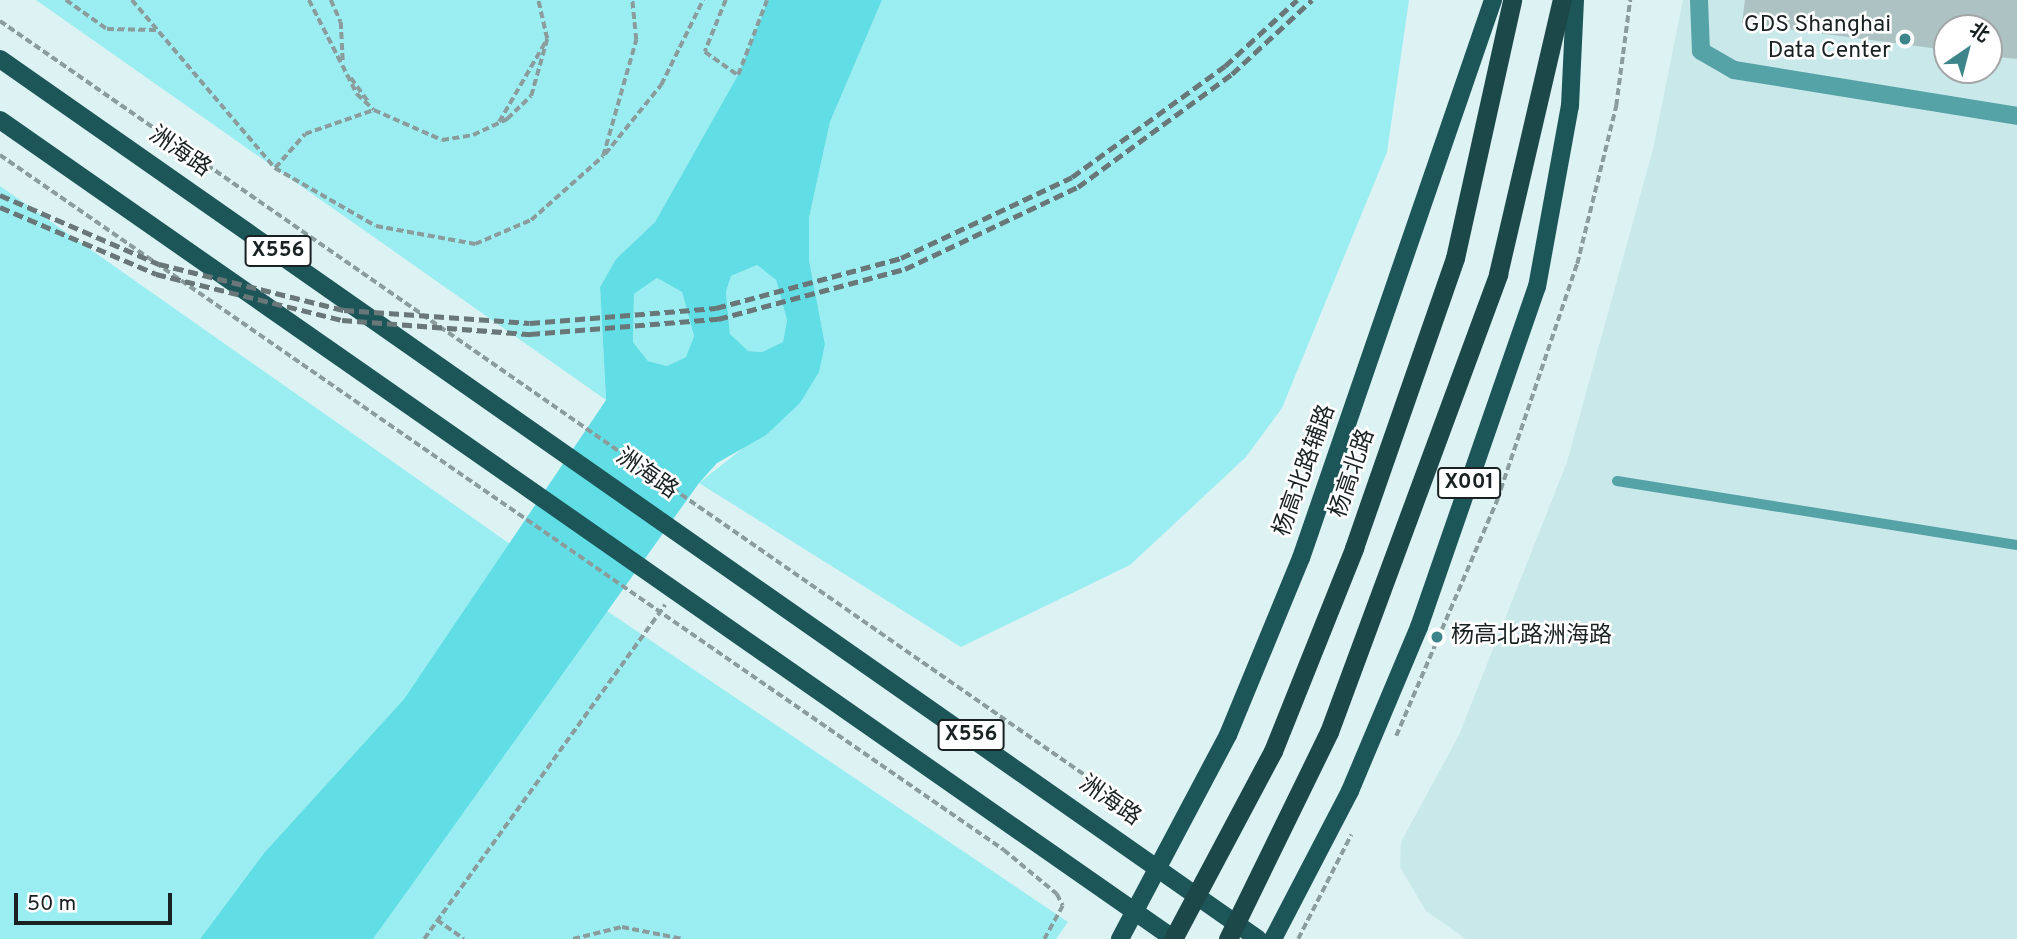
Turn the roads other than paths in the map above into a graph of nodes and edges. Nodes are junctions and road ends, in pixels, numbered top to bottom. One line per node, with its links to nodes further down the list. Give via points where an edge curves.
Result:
1 (1493, 0): 11 (main road, 杨高北路辅路, via 1301,558 1228,735)
2 (1512, 0): 14 (highway, 杨高北路, bridge, via 1455,258 1354,548 1273,751)
3 (1562, 0): 15 (highway, X001, bridge, via 1498,274 1329,732)
4 (1575, 0): 17 (main road, X001, via 1570,106 1537,287 1419,627 1350,791)
5 (1699, 0): 7 (street, via 1701,51 1718,64 1773,80)
6 (0, 59): 11 (main road, 洲海路 / X556, via 683,531)
7 (2017, 116)
8 (0, 120): 12 (main road, X556)
9 (1617, 481): 10 (lane)
10 (2017, 545)
11 (1161, 869): 12 (main road, 杨高北路辅路); 16 (main road, 洲海路 / X556)
12 (1135, 912): 13 (main road, 杨高北路辅路); 14 (main road, X556)
13 (1120, 939)
14 (1173, 939)
15 (1228, 939)
16 (1258, 939)
17 (1273, 939)

